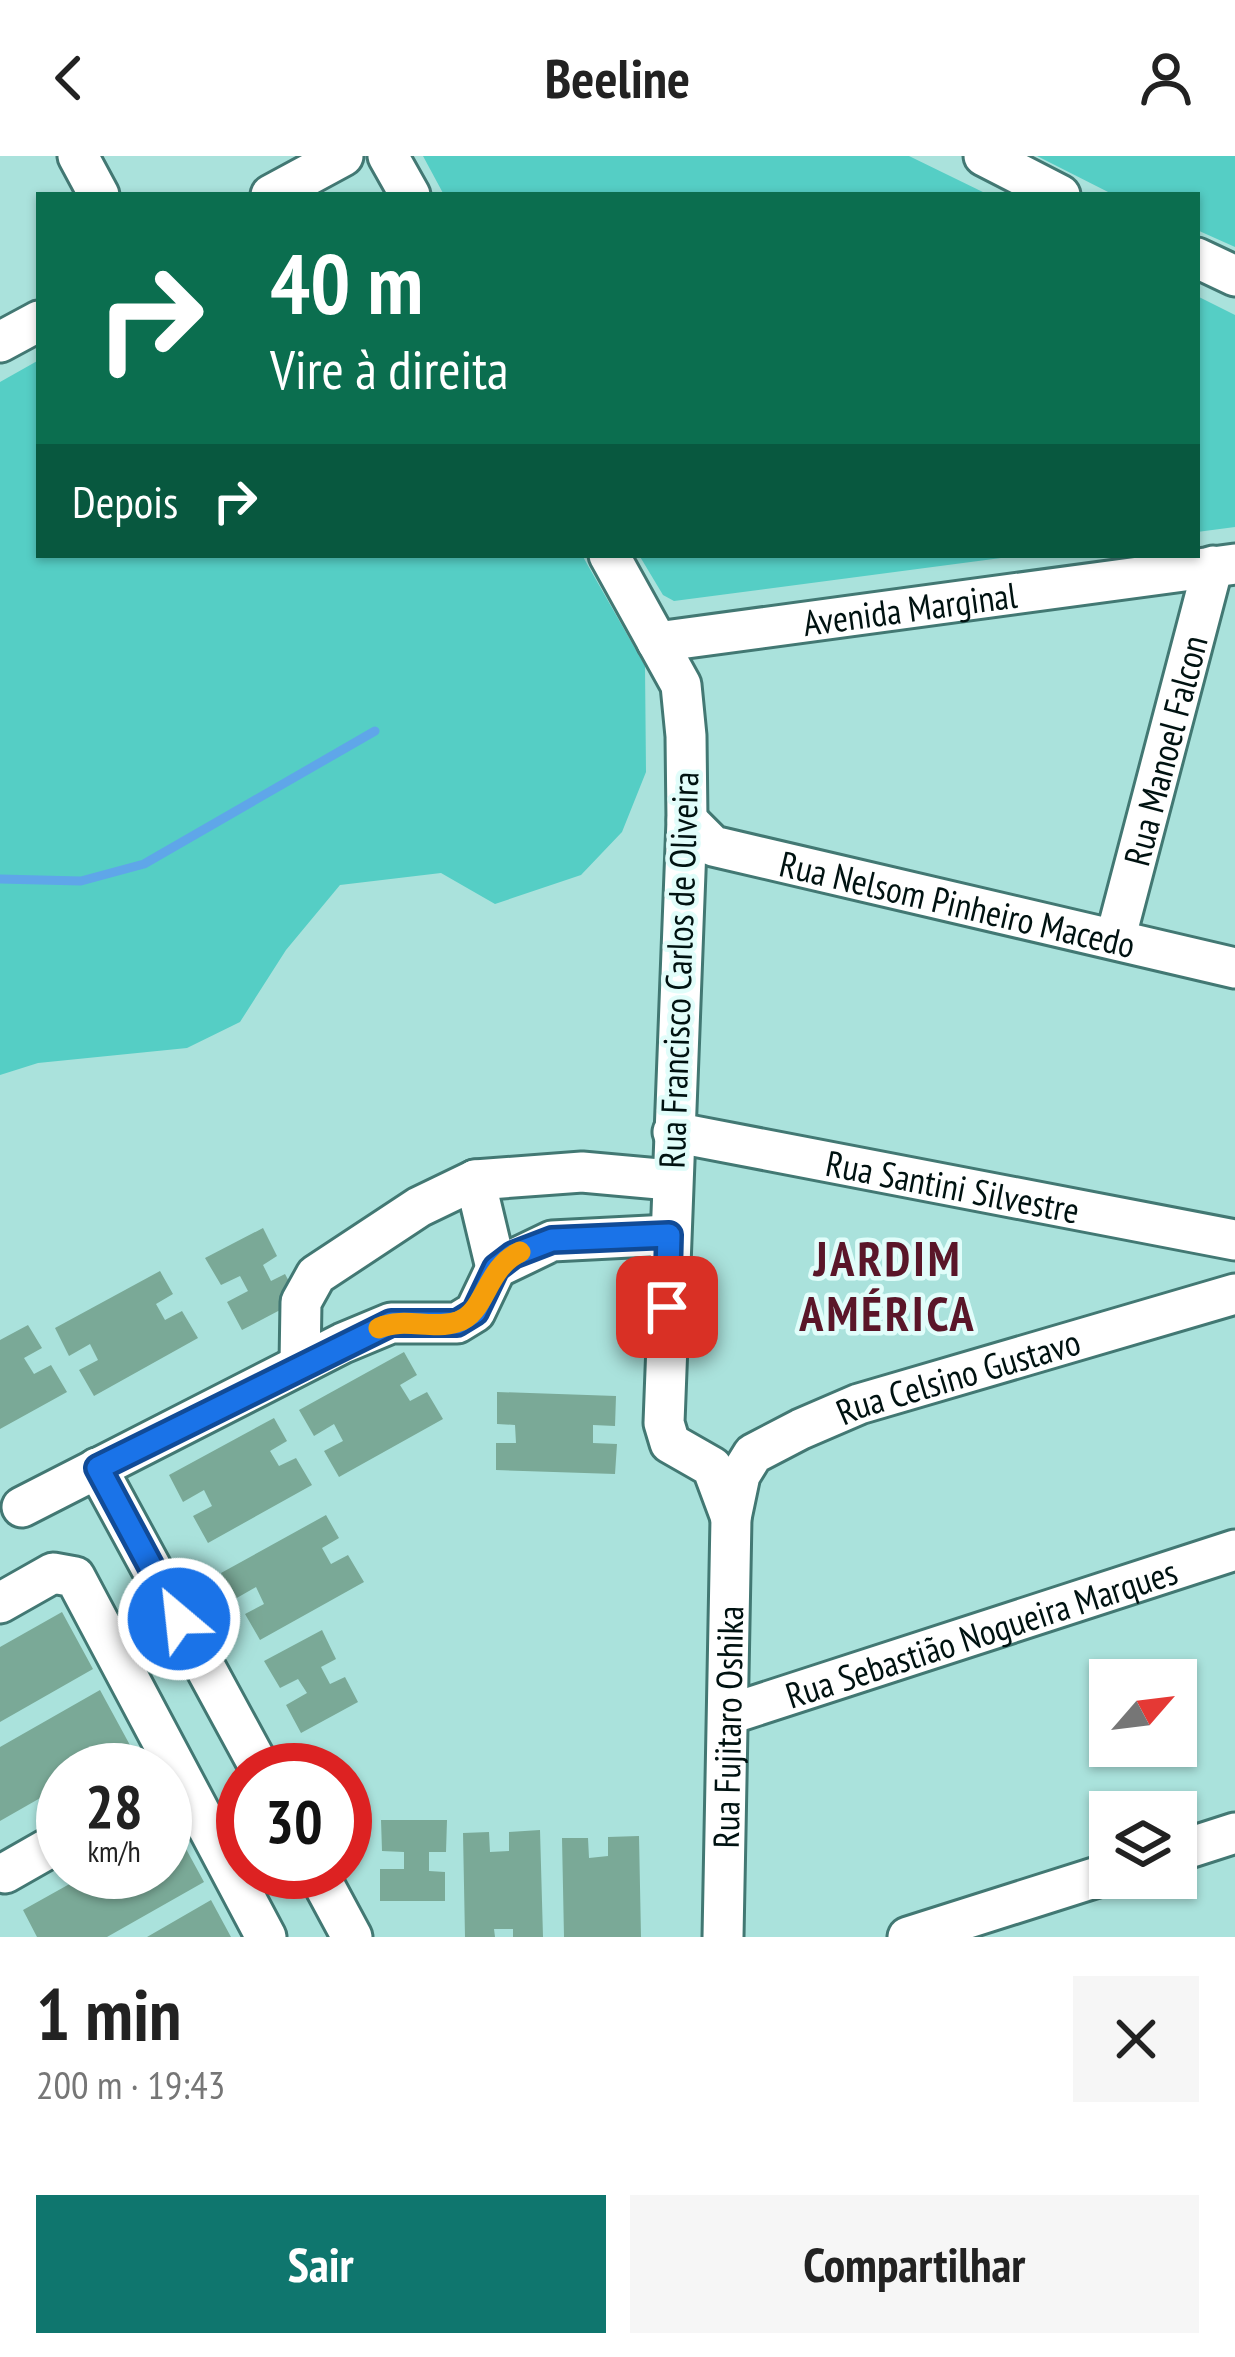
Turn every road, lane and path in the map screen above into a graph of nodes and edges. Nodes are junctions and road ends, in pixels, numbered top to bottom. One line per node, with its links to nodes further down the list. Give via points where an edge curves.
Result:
1 (78, 156): 5 (street)
2 (343, 156): 6 (street)
3 (388, 156): 7 (street)
4 (984, 156): 8 (street)
5 (97, 192)
6 (277, 192)
7 (408, 192)
8 (1054, 192)
9 (1200, 260): 10 (street)
10 (1235, 276)
11 (36, 323): 12 (street)
12 (0, 342)
13 (611, 558): 15 (street, Rua Francisco Carlos de Oliveira)
14 (1224, 565): 15 (street, Avenida Marginal); 17 (street, Rua Manoel Falcon)
15 (657, 642): 16 (street, Rua Francisco Carlos de Oliveira, via 681,686)
16 (688, 820): 17 (street, Rua Nelsom Pinheiro Macedo, via 713,846); 19 (street, Rua Francisco Carlos de Oliveira)
17 (1116, 936): 18 (street, Rua Nelsom Pinheiro Macedo)
18 (1235, 968)
19 (673, 1132): 21 (street, Rua Francisco Carlos de Oliveira); 23 (street, Rua Santini Silvestre)
20 (475, 1180): 21 (street, via 582,1172); 24 (street); 27 (street, via 316,1275 301,1302)
21 (670, 1180): 22 (street, Rua Francisco Carlos de Oliveira)
22 (669, 1235): 24 (street, via 552,1240); 30 (street, Rua Francisco Carlos de Oliveira, via 665,1433 712,1467)
23 (1220, 1237): 26 (street, via 1207,1273)
24 (496, 1268): 27 (street, via 475,1312 457,1323 391,1323)
25 (1235, 1294): 26 (street, Rua Celsino Gustavo)
26 (1177, 1311): 30 (street, Rua Celsino Gustavo, via 859,1404 763,1446 740,1475)
27 (301, 1364): 28 (street)
28 (98, 1468): 29 (street); 35 (street)
29 (22, 1507)
30 (730, 1518): 33 (street, Rua Fujitaro Oshika)
31 (1235, 1550): 33 (street, Rua Sebastião Nogueira Marques)
32 (0, 1603): 34 (street, via 53,1573 75,1577)
33 (730, 1714): 45 (street, Rua Fujitaro Oshika)
34 (154, 1743)
35 (246, 1743)
36 (192, 1813): 43 (street)
37 (1235, 1833): 38 (street)
38 (1197, 1845)
39 (36, 1855): 40 (street)
40 (5, 1873)
41 (1089, 1880): 46 (street)
42 (332, 1899): 44 (street)
43 (266, 1937)
44 (352, 1937)
45 (723, 1937)
46 (908, 1937)

